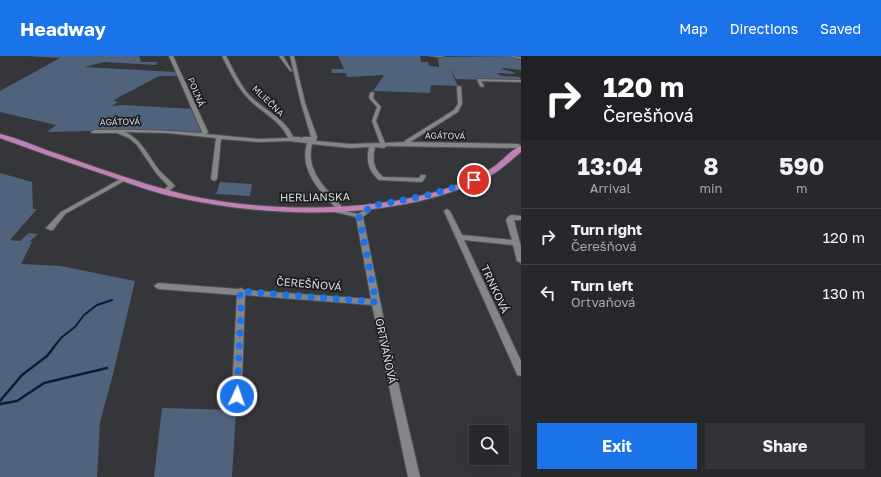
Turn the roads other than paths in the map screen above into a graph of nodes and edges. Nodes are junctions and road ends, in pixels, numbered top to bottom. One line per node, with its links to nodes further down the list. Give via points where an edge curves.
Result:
1 (171, 56): 14 (street, POĽNÁ, via 205,132)
2 (224, 56): 17 (street, MLIEČNA, via 248,96 283,126)
3 (281, 56): 7 (street)
4 (292, 56): 18 (street)
5 (431, 56): 6 (street)
6 (442, 56)
7 (291, 70)
8 (521, 81): 9 (street, via 478,80)
9 (482, 86)
10 (459, 87): 19 (street, via 460,104 456,111)
11 (372, 93): 21 (street, via 372,98 379,107 374,121)
12 (118, 130): 13 (street, AGÁTOVÁ); 14 (street, AGÁTOVÁ); 26 (street, via 139,144 158,172 172,186)
13 (94, 132)
14 (203, 135): 16 (street, AGÁTOVÁ)
15 (0, 136): 24 (main road, HERLIANSKA)
16 (219, 136): 17 (street, AGÁTOVÁ, via 258,140); 25 (street)
17 (291, 138): 18 (street, AGÁTOVÁ)
18 (309, 140): 20 (street, AGÁTOVÁ, via 350,146); 28 (street, via 307,157 312,173)
19 (406, 144): 21 (street, AGÁTOVÁ); 22 (street, AGÁTOVÁ)
20 (372, 146): 21 (street, AGÁTOVÁ); 23 (street, via 372,170 381,178 421,180)
21 (384, 146)
22 (519, 147): 27 (main road, HERLIANSKA, via 501,166 458,187 422,197)
23 (423, 176)
24 (124, 179): 26 (main road, HERLIANSKA); 33 (street, via 63,213)
25 (214, 179)
26 (165, 192): 29 (main road, HERLIANSKA, via 245,206)
27 (370, 206): 28 (main road, HERLIANSKA); 31 (street)
28 (340, 208): 29 (main road, HERLIANSKA)
29 (331, 209): 31 (street)
30 (447, 211): 34 (street, TRNKOVÁ)
31 (359, 216): 39 (street, ORTVAŇOVÁ)
32 (521, 218): 35 (street, via 511,217 510,220)
33 (50, 228)
34 (459, 237): 35 (street); 40 (street, TRNKOVÁ)
35 (516, 243): 36 (street)
36 (521, 261)
37 (158, 286): 38 (street, ČEREŠŇOVÁ)
38 (240, 291): 39 (street, ČEREŠŇOVÁ); 41 (street)
39 (376, 302): 42 (street, ORTVAŇOVÁ)
40 (521, 372)
41 (236, 410)
42 (414, 477)

